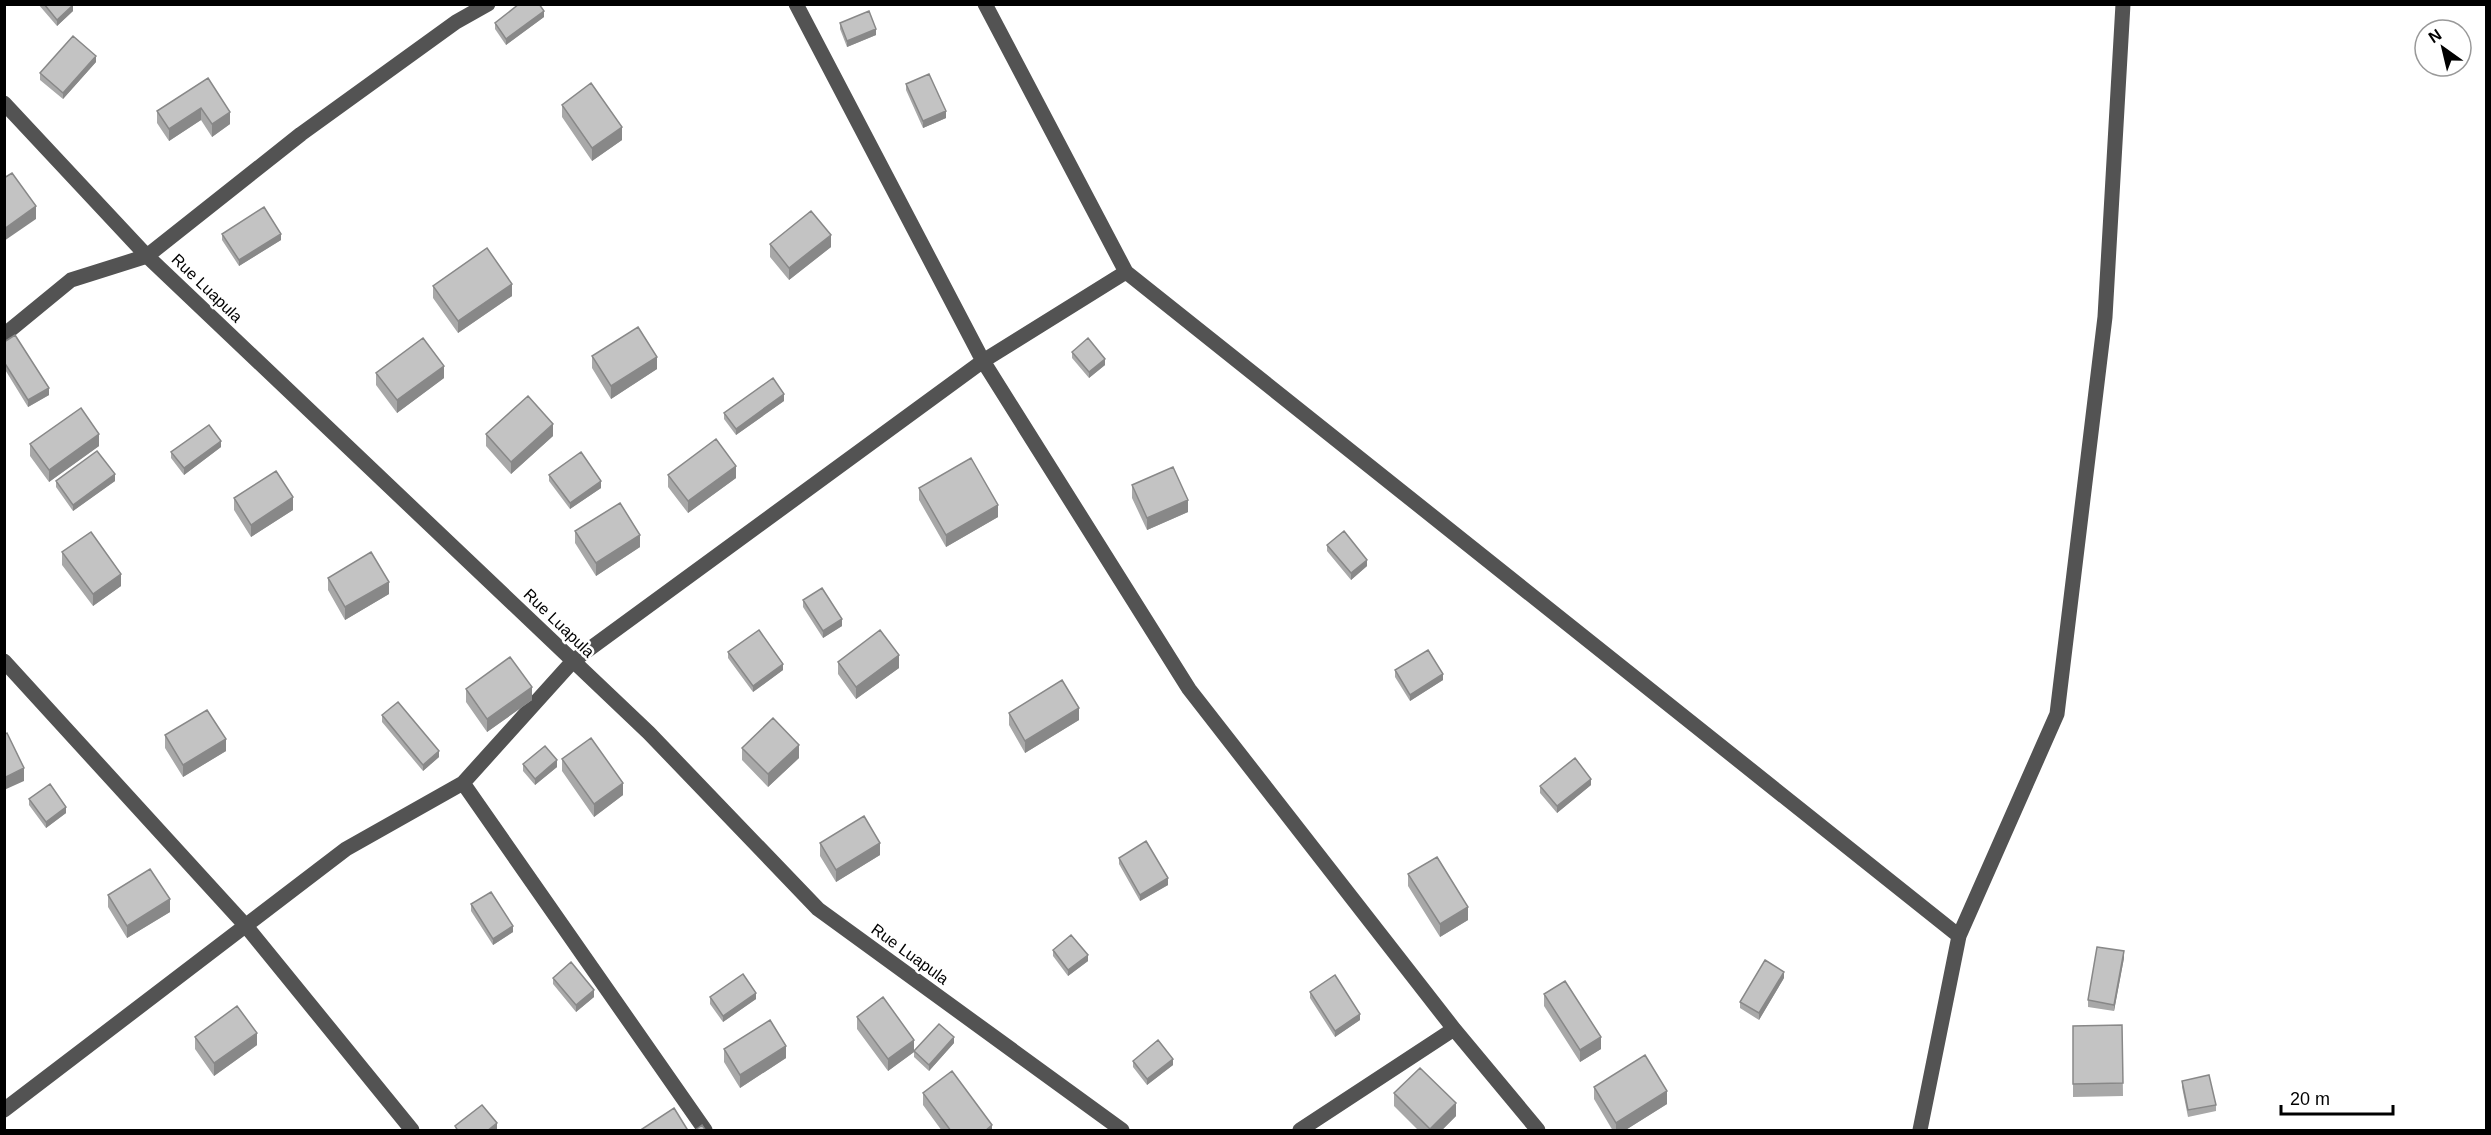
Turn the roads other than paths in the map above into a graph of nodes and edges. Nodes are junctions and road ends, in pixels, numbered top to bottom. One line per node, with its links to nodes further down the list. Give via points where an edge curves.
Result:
1 (488, 4): 6 (street, via 456,22 302,134)
2 (796, 4): 9 (street)
3 (985, 4): 7 (street)
4 (2123, 4): 14 (street, via 2105,317 2057,714)
5 (4, 103): 6 (street, Rue Luapula)
6 (147, 255): 8 (street, via 71,280); 11 (street, Rue Luapula)
7 (1126, 272): 9 (street); 14 (street)
8 (4, 335)
9 (983, 361): 11 (street); 15 (street, via 1189,689)
10 (4, 661): 13 (street)
11 (573, 661): 12 (street); 19 (street, Rue Luapula, via 649,733 818,909)
12 (463, 783): 13 (street, via 346,849); 18 (street)
13 (246, 926): 16 (street); 17 (street)
14 (1959, 936): 22 (street)
15 (1454, 1029): 20 (street); 21 (street)
16 (4, 1110)
17 (412, 1131)
18 (705, 1131)
19 (1122, 1131)
20 (1300, 1131)
21 (1538, 1131)
22 (1920, 1131)

